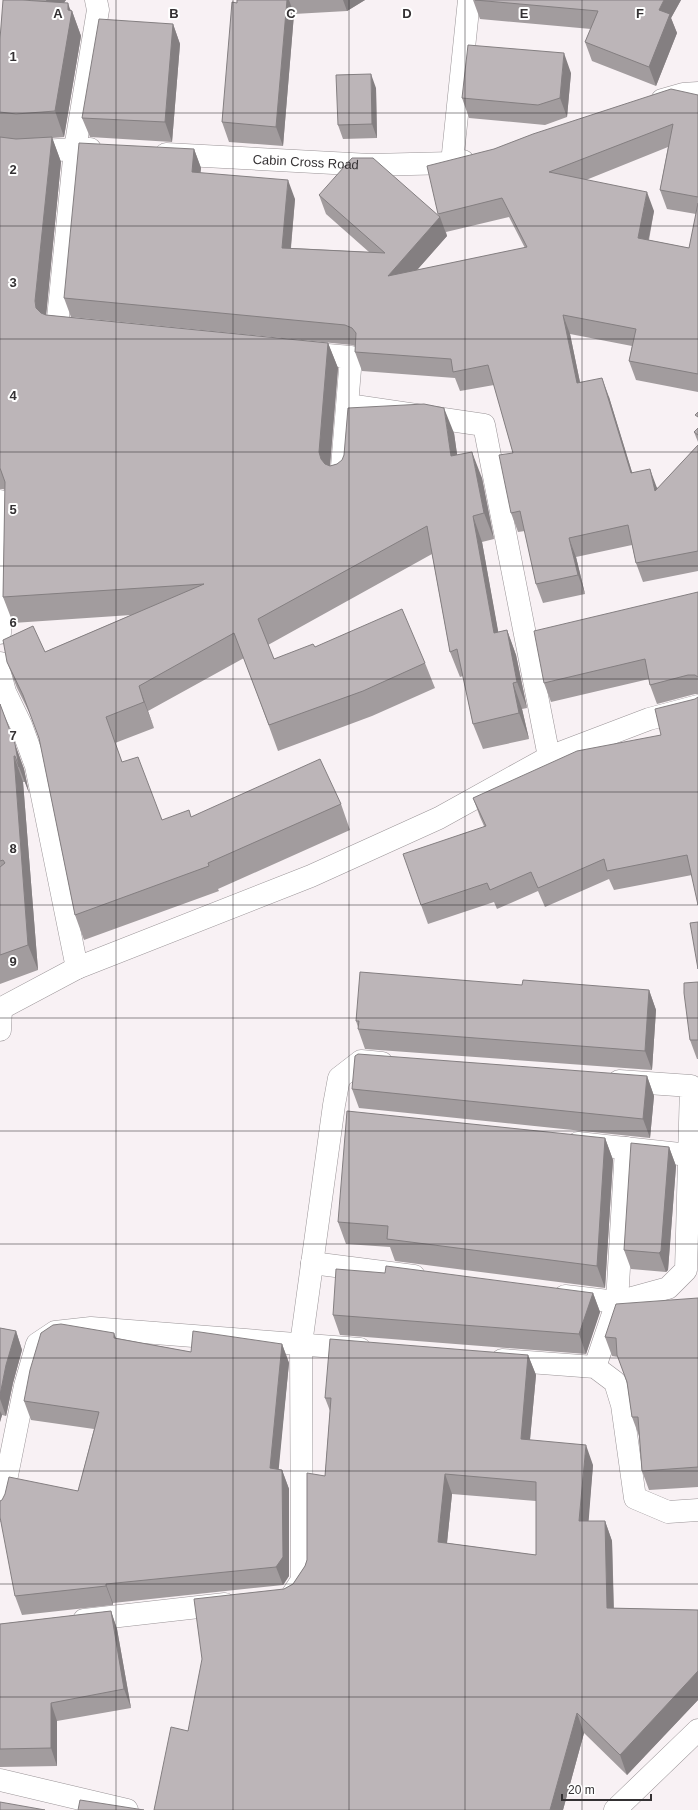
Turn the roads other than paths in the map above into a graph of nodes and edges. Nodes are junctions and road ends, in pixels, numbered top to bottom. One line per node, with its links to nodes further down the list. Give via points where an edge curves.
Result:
1 (96, 0): 6 (street, via 98,10)
2 (469, 0): 10 (street)
3 (698, 92): 4 (street)
4 (645, 105)
5 (0, 149): 6 (street, via 25,152)
6 (75, 149): 7 (street); 11 (street, via 57,328)
7 (107, 150)
8 (147, 153): 10 (street, Cabin Cross Road, via 370,165)
9 (483, 157): 10 (street, Cabin Cross Road)
10 (452, 164)
11 (97, 332)
12 (287, 351): 13 (street, via 351,357)
13 (348, 405): 14 (street); 19 (street, via 484,425)
14 (341, 479)
15 (0, 501): 16 (street)
16 (0, 632)
17 (0, 663): 20 (street, via 5,692 21,725 36,766)
18 (698, 706): 19 (street, via 649,719)
19 (549, 757): 20 (street, via 439,818 311,876)
20 (77, 968): 21 (street)
21 (0, 1016)
22 (400, 1064): 24 (street, via 361,1061 339,1078)
23 (602, 1079): 28 (street, via 691,1086)
24 (332, 1118): 25 (street); 29 (street)
25 (356, 1120)
26 (554, 1141): 27 (street)
27 (626, 1148): 28 (street); 32 (street)
28 (689, 1155): 32 (street, via 686,1270 668,1288)
29 (312, 1263): 30 (street); 33 (street)
30 (437, 1279)
31 (547, 1293): 32 (street)
32 (617, 1302): 36 (street)
33 (301, 1344): 34 (street); 37 (street, via 91,1328 56,1332 37,1344 25,1386); 39 (street, via 302,1580 290,1597)
34 (381, 1350)
35 (484, 1359): 36 (street)
36 (595, 1367): 38 (street, via 615,1382 622,1405 635,1498 668,1512)
37 (0, 1510)
38 (698, 1510)
39 (275, 1599)
40 (243, 1602): 41 (street)
41 (63, 1623)
42 (698, 1730): 45 (street)
43 (0, 1780): 44 (street)
44 (127, 1810)
45 (615, 1810)

